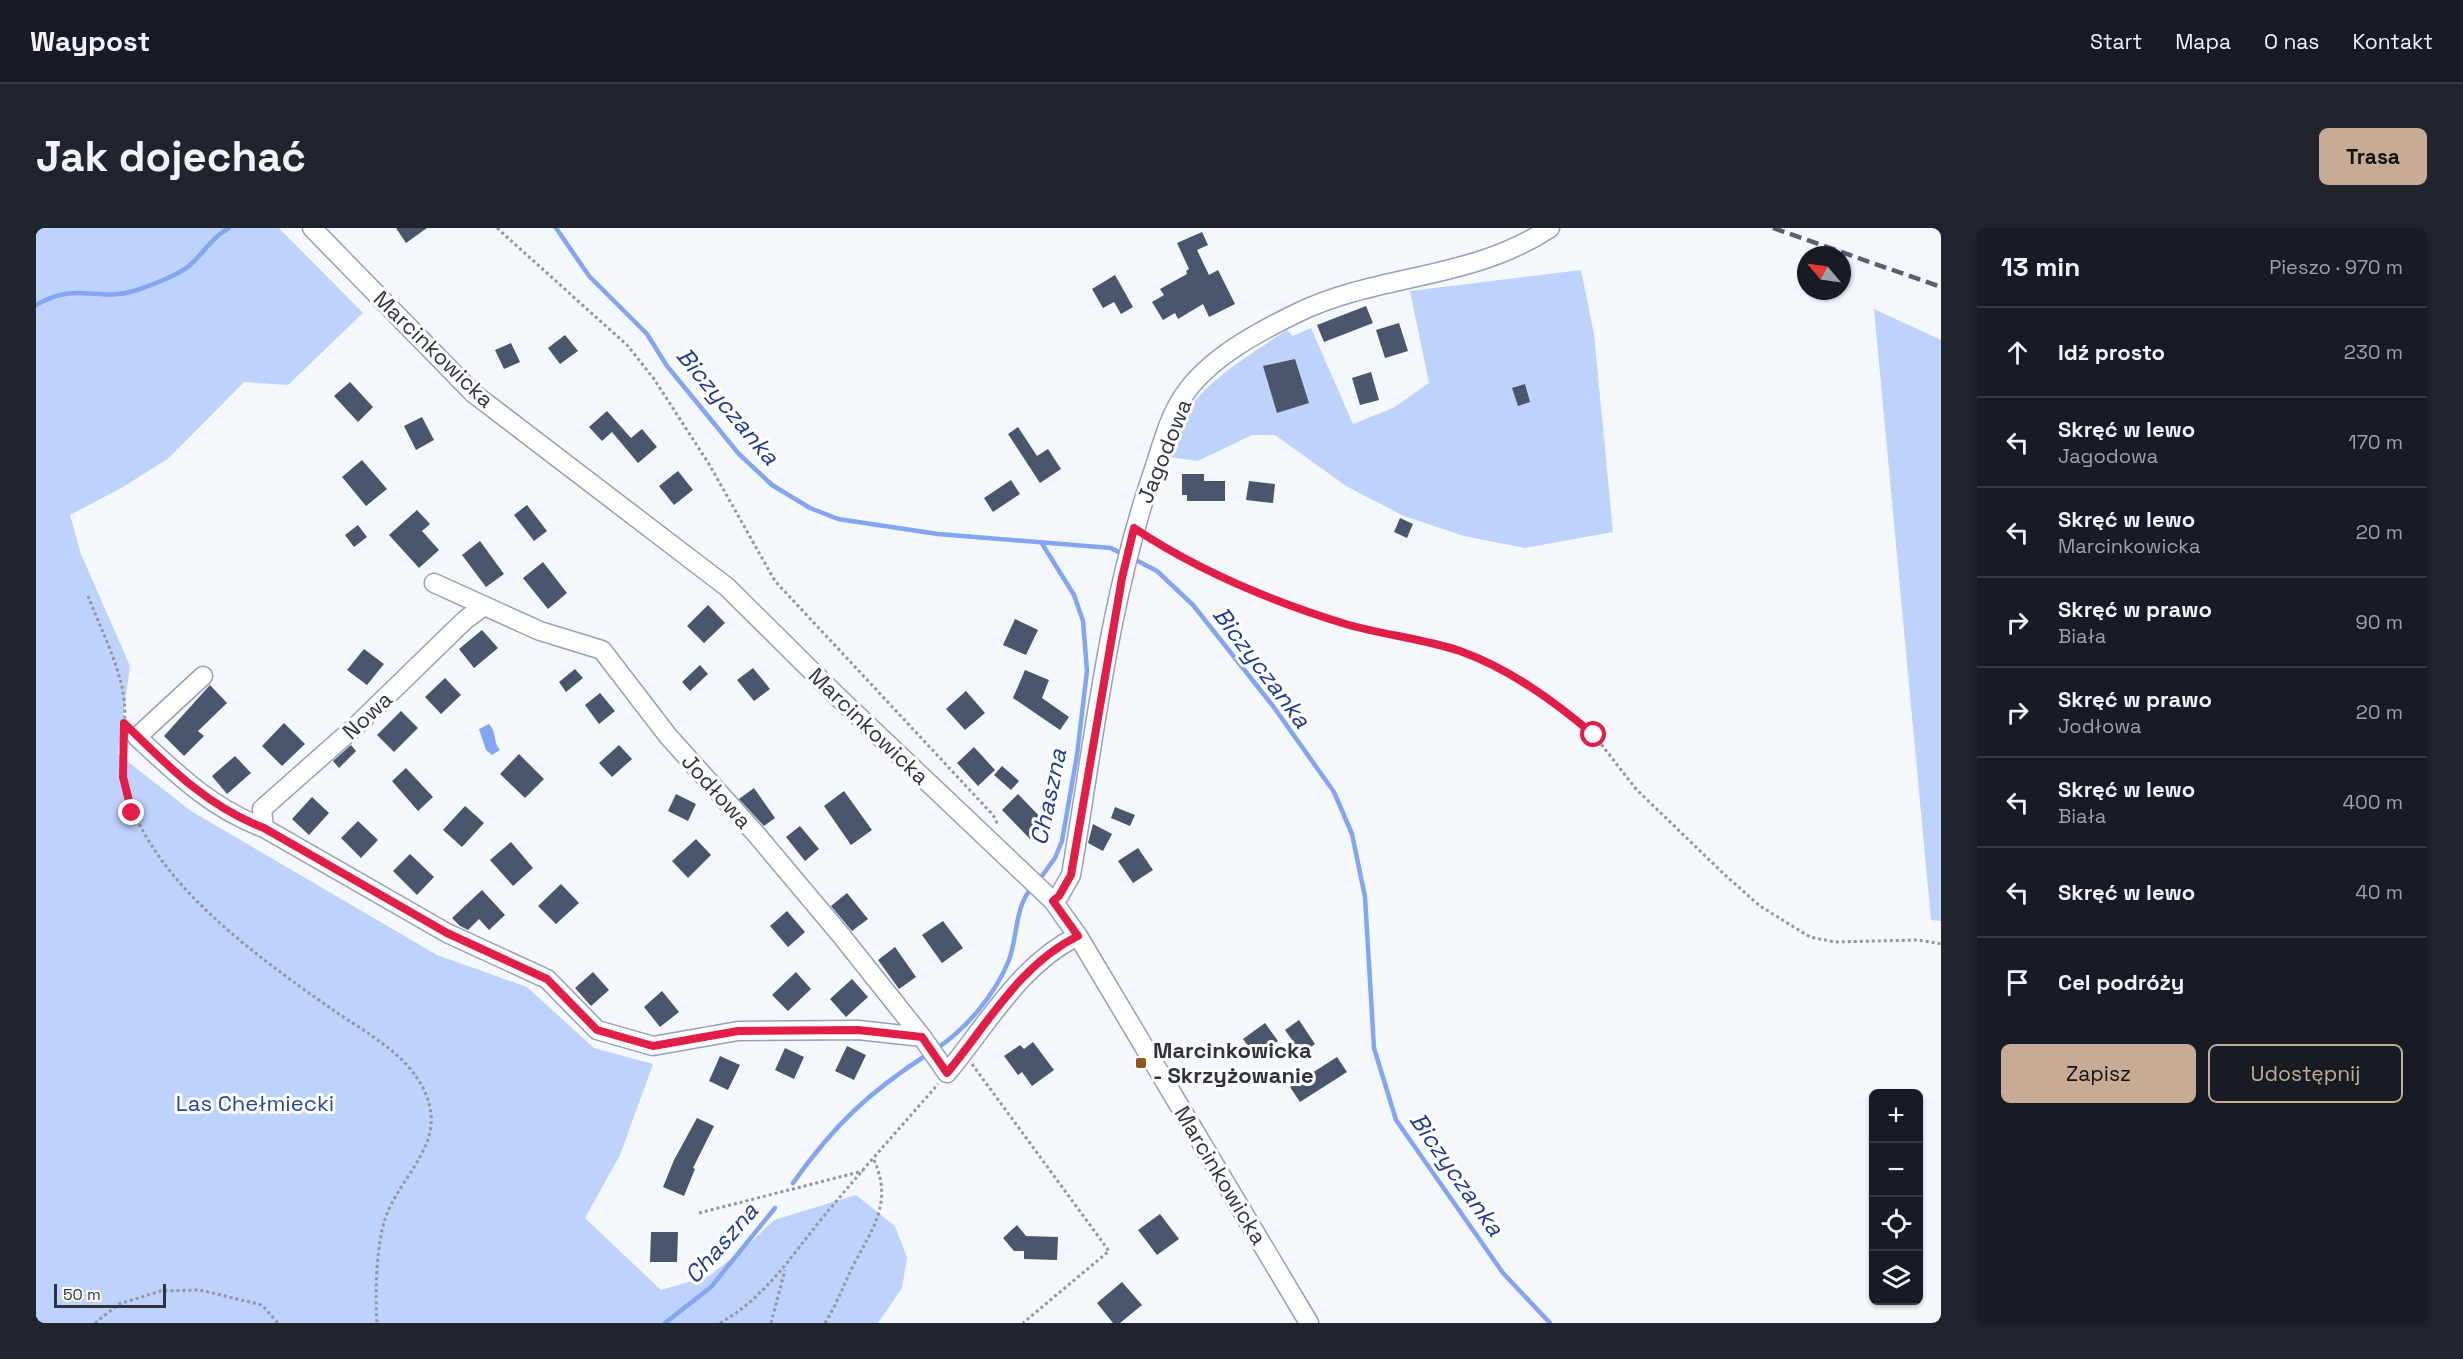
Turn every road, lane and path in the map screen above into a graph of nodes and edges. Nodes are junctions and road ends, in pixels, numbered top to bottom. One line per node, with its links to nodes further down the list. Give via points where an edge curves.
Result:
1 (312, 228): 12 (street, Marcinkowicka, via 474,393 727,587)
2 (497, 228): 11 (path, via 628,346 709,465 775,581 993,815)
3 (1550, 228): 4 (street, Jagodowa, via 1504,253 1466,267 1363,290 1299,312 1222,358 1184,394 1169,425)
4 (1133, 530): 12 (street, Jagodowa, via 1071,875 1059,896); 14 (path, via 1199,568 1265,596 1349,625 1460,651 1554,701 1594,735 1636,789 1726,876 1760,906 1810,937 1835,942 1919,940)
5 (434, 583): 7 (street, Jodłowa)
6 (88, 596): 9 (path, via 122,686 124,723)
7 (484, 606): 10 (street, Nowa, via 262,809); 16 (street, Jodłowa, via 540,631 602,650 668,736 756,834)
8 (203, 676): 9 (street)
9 (130, 736): 10 (street, via 207,799 234,817); 23 (path, via 123,777 132,813 171,872 248,949 398,1056 424,1091 432,1124 419,1158 399,1187 384,1222)
10 (264, 828): 16 (street, via 447,933 547,979 597,1030 653,1046 738,1031 858,1030)
11 (1002, 834)
12 (1048, 896): 13 (street, Marcinkowicka)
13 (1078, 936): 15 (street, via 1054,948 1028,971); 28 (street, Marcinkowicka)
14 (1941, 944)
15 (964, 1053): 16 (street); 27 (path, via 1109,1251)
16 (934, 1054): 17 (path)
17 (874, 1160): 18 (path); 26 (path, via 881,1175 877,1223)
18 (864, 1171): 19 (path); 20 (path)
19 (699, 1213)
20 (786, 1266): 24 (path, via 743,1310); 25 (path)
21 (96, 1323): 22 (path, via 119,1304 161,1291 200,1290 262,1305)
22 (278, 1323)
23 (377, 1323)
24 (720, 1323)
25 (771, 1323)
26 (825, 1323)
27 (1023, 1323)
28 (1309, 1323)

